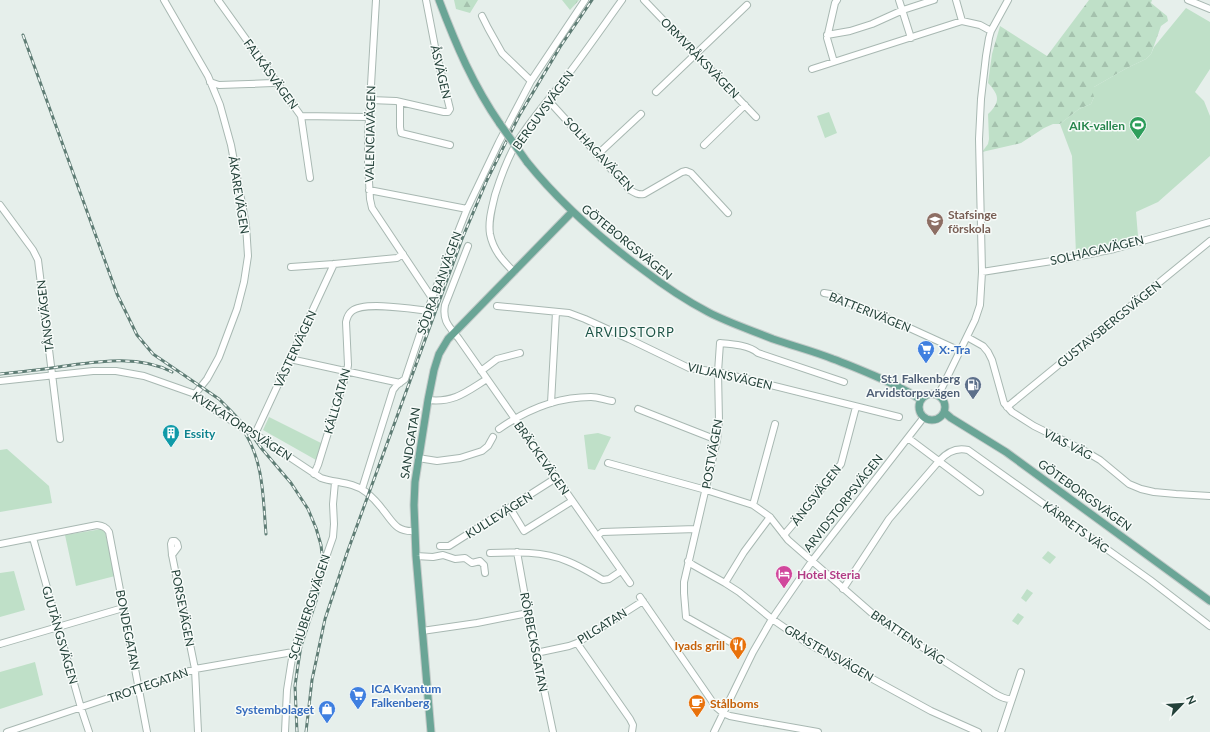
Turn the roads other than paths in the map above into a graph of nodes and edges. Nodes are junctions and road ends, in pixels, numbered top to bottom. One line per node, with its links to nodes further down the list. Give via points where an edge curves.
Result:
1 (164, 0): 28 (street, ÅKAREVÄGEN)
2 (218, 0): 26 (street, FALKÅSVÄGEN)
3 (376, 0): 30 (street, VALENCIAVÄGEN)
4 (426, 0): 32 (street, ÅSVÄGEN, via 450,109 444,112)
5 (439, 0): 45 (main road, GÖTEBORGSVÄGEN, bridge, via 478,91 527,162)
6 (585, 0): 27 (street, SÖDRA BANVÄGEN)
7 (622, 0): 31 (street, BERGUVSVÄGEN)
8 (644, 0): 23 (street, ORMVRÅKSVÄGEN)
9 (837, 0): 21 (street)
10 (899, 0): 17 (street)
11 (934, 0): 17 (street)
12 (956, 0): 19 (street)
13 (1008, 0): 20 (street)
14 (1188, 0): 16 (street)
15 (747, 5): 23 (street)
16 (1210, 9)
17 (903, 10): 21 (street, via 872,24); 22 (street)
18 (482, 16): 27 (street, via 502,53)
19 (962, 22): 20 (street, via 980,25); 22 (street)
20 (991, 31): 54 (street, via 986,56 979,139)
21 (827, 35): 24 (street)
22 (911, 38): 24 (street)
23 (696, 54): 29 (street); 33 (street, ORMVRÅKSVÄGEN)
24 (834, 62): 25 (street)
25 (812, 69)
26 (276, 81): 28 (street, via 219,85); 35 (street, FALKÅSVÄGEN)
27 (531, 81): 44 (street, SÖDRA BANVÄGEN)
28 (210, 82): 73 (street, ÅKAREVÄGEN, via 220,105 231,144 246,225 248,256 237,309 218,357 207,379)
29 (656, 92)
30 (370, 100): 32 (street, ÅSVÄGEN); 36 (street, VALENCIAVÄGEN)
31 (548, 100): 40 (street, SOLHAGAVÄGEN); 53 (street, BERGUVSVÄGEN, via 513,150 492,208 489,224 494,246 502,260)
32 (400, 102): 38 (street, via 401,133)
33 (745, 106): 37 (street, ORMVRÅKSVÄGEN); 39 (street)
34 (641, 114): 40 (street)
35 (301, 116): 36 (street); 41 (street, FALKÅSVÄGEN)
36 (368, 117): 42 (street, VALENCIAVÄGEN)
37 (756, 117)
38 (450, 145)
39 (704, 145)
40 (597, 155): 46 (street, SOLHAGAVÄGEN, via 630,190 638,195 688,171)
41 (310, 178)
42 (369, 190): 44 (street); 50 (street, VALENCIAVÄGEN, via 372,208)
43 (0, 205): 68 (street, TÅNGVÄGEN, via 38,260)
44 (467, 208): 56 (street, SÖDRA BANVÄGEN)
45 (572, 212): 53 (main road, SANDGATAN); 76 (main road, GÖTEBORGSVÄGEN, via 621,254 665,286 709,312 774,339 834,359 898,386)
46 (728, 212)
47 (1210, 222): 54 (street, SOLHAGAVÄGEN, via 1114,249)
48 (1210, 241): 80 (street, GUSTAVSBERGSVÄGEN)
49 (468, 246): 60 (street, BRÄCKEVÄGEN, via 445,305 445,318)
50 (403, 254): 51 (street, via 397,258); 56 (street, VALENCIAVÄGEN)
51 (334, 264): 52 (street); 64 (street, VÄSTERVÄGEN)
52 (291, 267)
53 (514, 272): 60 (main road, SANDGATAN)
54 (982, 272): 61 (street, via 980,305)
55 (824, 293): 62 (street, BATTERIVÄGEN, via 903,325)
56 (432, 298): 58 (street, SÖDRA BANVÄGEN)
57 (497, 306): 59 (street, VILJANSVÄGEN)
58 (429, 311): 65 (street, KÄLLGATAN, via 371,306 352,310 346,322); 72 (street, SÖDRA BANVÄGEN, via 406,377)
59 (556, 312): 67 (street, VILJANSVÄGEN, via 569,313 585,319 689,368); 78 (street)
60 (454, 332): 66 (street, BRÄCKEVÄGEN); 75 (main road, SANDGATAN, via 439,354)
61 (967, 337): 62 (street); 80 (street, via 988,352)
62 (960, 352): 74 (street)
63 (520, 353): 66 (street, via 497,359)
64 (290, 359): 65 (street); 88 (street, VÄSTERVÄGEN)
65 (347, 371): 72 (street); 96 (street, KÄLLGATAN)
66 (481, 371): 69 (street, BRÄCKEVÄGEN)
67 (718, 372): 71 (street, POSTVÄGEN, via 720,343 735,344); 79 (street, VILJANSVÄGEN); 92 (street, POSTVÄGEN)
68 (52, 375): 70 (street, KVEKATORPSVÄGEN); 73 (street, KVEKATORPSVÄGEN, via 93,371 126,372); 91 (street, TÅNGVÄGEN)
69 (487, 379): 75 (street, via 449,400); 85 (street, BRÄCKEVÄGEN)
70 (0, 381)
71 (844, 382)
72 (400, 383): 99 (street, SÖDRA BANVÄGEN, via 393,390)
73 (195, 394): 88 (street, KVEKATORPSVÄGEN, via 206,404)
74 (938, 396): 76 (main road, via 929,394); 82 (main road, via 944,403)
75 (428, 400): 93 (main road, SANDGATAN)
76 (921, 400): 84 (main road, via 920,410)
77 (612, 401): 78 (street, via 590,397)
78 (551, 403): 85 (street)
79 (856, 407): 83 (street, VILJANSVÄGEN); 109 (street, ÄNGSVÄGEN, via 841,464)
80 (1007, 407): 102 (street, VIAS VÄG, via 1034,426 1100,460 1129,484 1154,492)
81 (638, 410): 92 (street)
82 (944, 412): 84 (main road, via 934,419); 125 (main road, GÖTEBORGSVÄGEN, via 1036,473)
83 (899, 417)
84 (924, 417): 90 (street, ARVIDSTORPSVÄGEN)
85 (514, 418): 87 (street); 97 (street, BRÄCKEVÄGEN)
86 (775, 424): 104 (street)
87 (499, 429)
88 (255, 434): 96 (street, KVEKATORPSVÄGEN)
89 (493, 437): 93 (street, via 488,446 472,455 437,461)
90 (908, 438): 94 (street); 119 (street, ARVIDSTORPSVÄGEN)
91 (60, 439)
92 (717, 440): 100 (street, POSTVÄGEN)
93 (418, 458): 108 (main road, SANDGATAN)
94 (939, 461): 101 (street); 124 (street, KÄRRETS VÄG, via 889,519); 129 (street, KÄRRETS VÄG, via 952,451 968,450)
95 (608, 463): 100 (street, BRATTENS VÄG)
96 (314, 474): 98 (street, KVEKATORPSVÄGEN)
97 (556, 478): 103 (street, BRÄCKEVÄGEN); 105 (street, KULLEVÄGEN)
98 (335, 482): 99 (street, KVEKATORPSVÄGEN); 135 (street, SCHUBERGSVÄGEN, via 332,537)
99 (362, 489): 108 (street, KVEKATORPSVÄGEN, via 397,527 404,531)
100 (706, 490): 104 (street, BRATTENS VÄG); 107 (street, POSTVÄGEN)
101 (980, 492)
102 (1210, 496)
103 (572, 501): 105 (street, via 524,531); 110 (street, BRÄCKEVÄGEN)
104 (753, 506): 106 (street, BRATTENS VÄG)
105 (510, 508): 113 (street, KULLEVÄGEN, via 449,546)
106 (770, 517): 109 (street, BRATTENS VÄG); 123 (street)
107 (696, 528): 110 (street, via 602,532); 118 (street, POSTVÄGEN)
108 (414, 531): 117 (main road, SANDGATAN)
109 (784, 535): 119 (street, BRATTENS VÄG)
110 (597, 536): 120 (street, BRÄCKEVÄGEN)
111 (33, 538): 112 (street); 126 (street, BONDEGATAN, via 97,526 107,528); 130 (street, GJUTÄNGSVÄGEN)
112 (0, 544)
113 (440, 546)
114 (517, 552): 115 (street); 120 (street, via 566,560 603,580); 127 (street, RÖRBECKSGATAN)
115 (490, 553)
116 (172, 555): 137 (street, PORSEVÄGEN)
117 (416, 556): 121 (street, via 443,555 455,559 465,558 472,562 480,561 484,565); 131 (main road, SANDGATAN)
118 (688, 561): 123 (street, GRÅSTENSVÄGEN); 133 (street, POSTVÄGEN, via 684,582 686,617)
119 (812, 561): 124 (street, BRATTENS VÄG); 128 (street, ARVIDSTORPSVÄGEN)
120 (621, 571): 122 (street, BRÄCKEVÄGEN)
121 (485, 573)
122 (630, 583)
123 (725, 583): 128 (street, GRÅSTENSVÄGEN)
124 (843, 589): 140 (street, BRATTENS VÄG, via 907,638 998,695 1008,700)
125 (1210, 601)
126 (123, 608): 130 (street); 139 (street, BONDEGATAN)
127 (528, 613): 131 (street); 136 (street, RÖRBECKSGATAN)
128 (772, 619): 142 (street, ARVIDSTORPSVÄGEN); 153 (street, GRÅSTENSVÄGEN, via 807,643 896,692)
129 (1210, 626)
130 (58, 627): 134 (street); 141 (street, GJUTÄNGSVÄGEN)
131 (422, 631): 148 (main road, SANDGATAN)
132 (577, 643): 136 (street, PILGATAN); 142 (street, PILGATAN, via 641,599 716,707); 150 (street, via 630,719 633,725)
133 (732, 643)
134 (0, 644)
135 (293, 652): 137 (street, TROTTEGATAN); 147 (street, SCHUBERGSVÄGEN, via 287,690)
136 (536, 653): 149 (street, RÖRBECKSGATAN)
137 (195, 669): 139 (street, TROTTEGATAN); 146 (street, PORSEVÄGEN)
138 (1021, 672): 140 (street)
139 (139, 688): 141 (street, TROTTEGATAN); 145 (street, BONDEGATAN)
140 (1012, 699): 154 (street)
141 (81, 708): 143 (street, TROTTEGATAN); 144 (street, GJUTÄNGSVÄGEN)
142 (723, 713): 151 (street, ARVIDSTORPSVÄGEN); 152 (street)
143 (7, 732)
144 (89, 732)
145 (147, 732)
146 (198, 732)
147 (285, 732)
148 (431, 732)
149 (553, 732)
150 (632, 732)
151 (714, 732)
152 (818, 732)
153 (978, 732)
154 (1001, 732)

